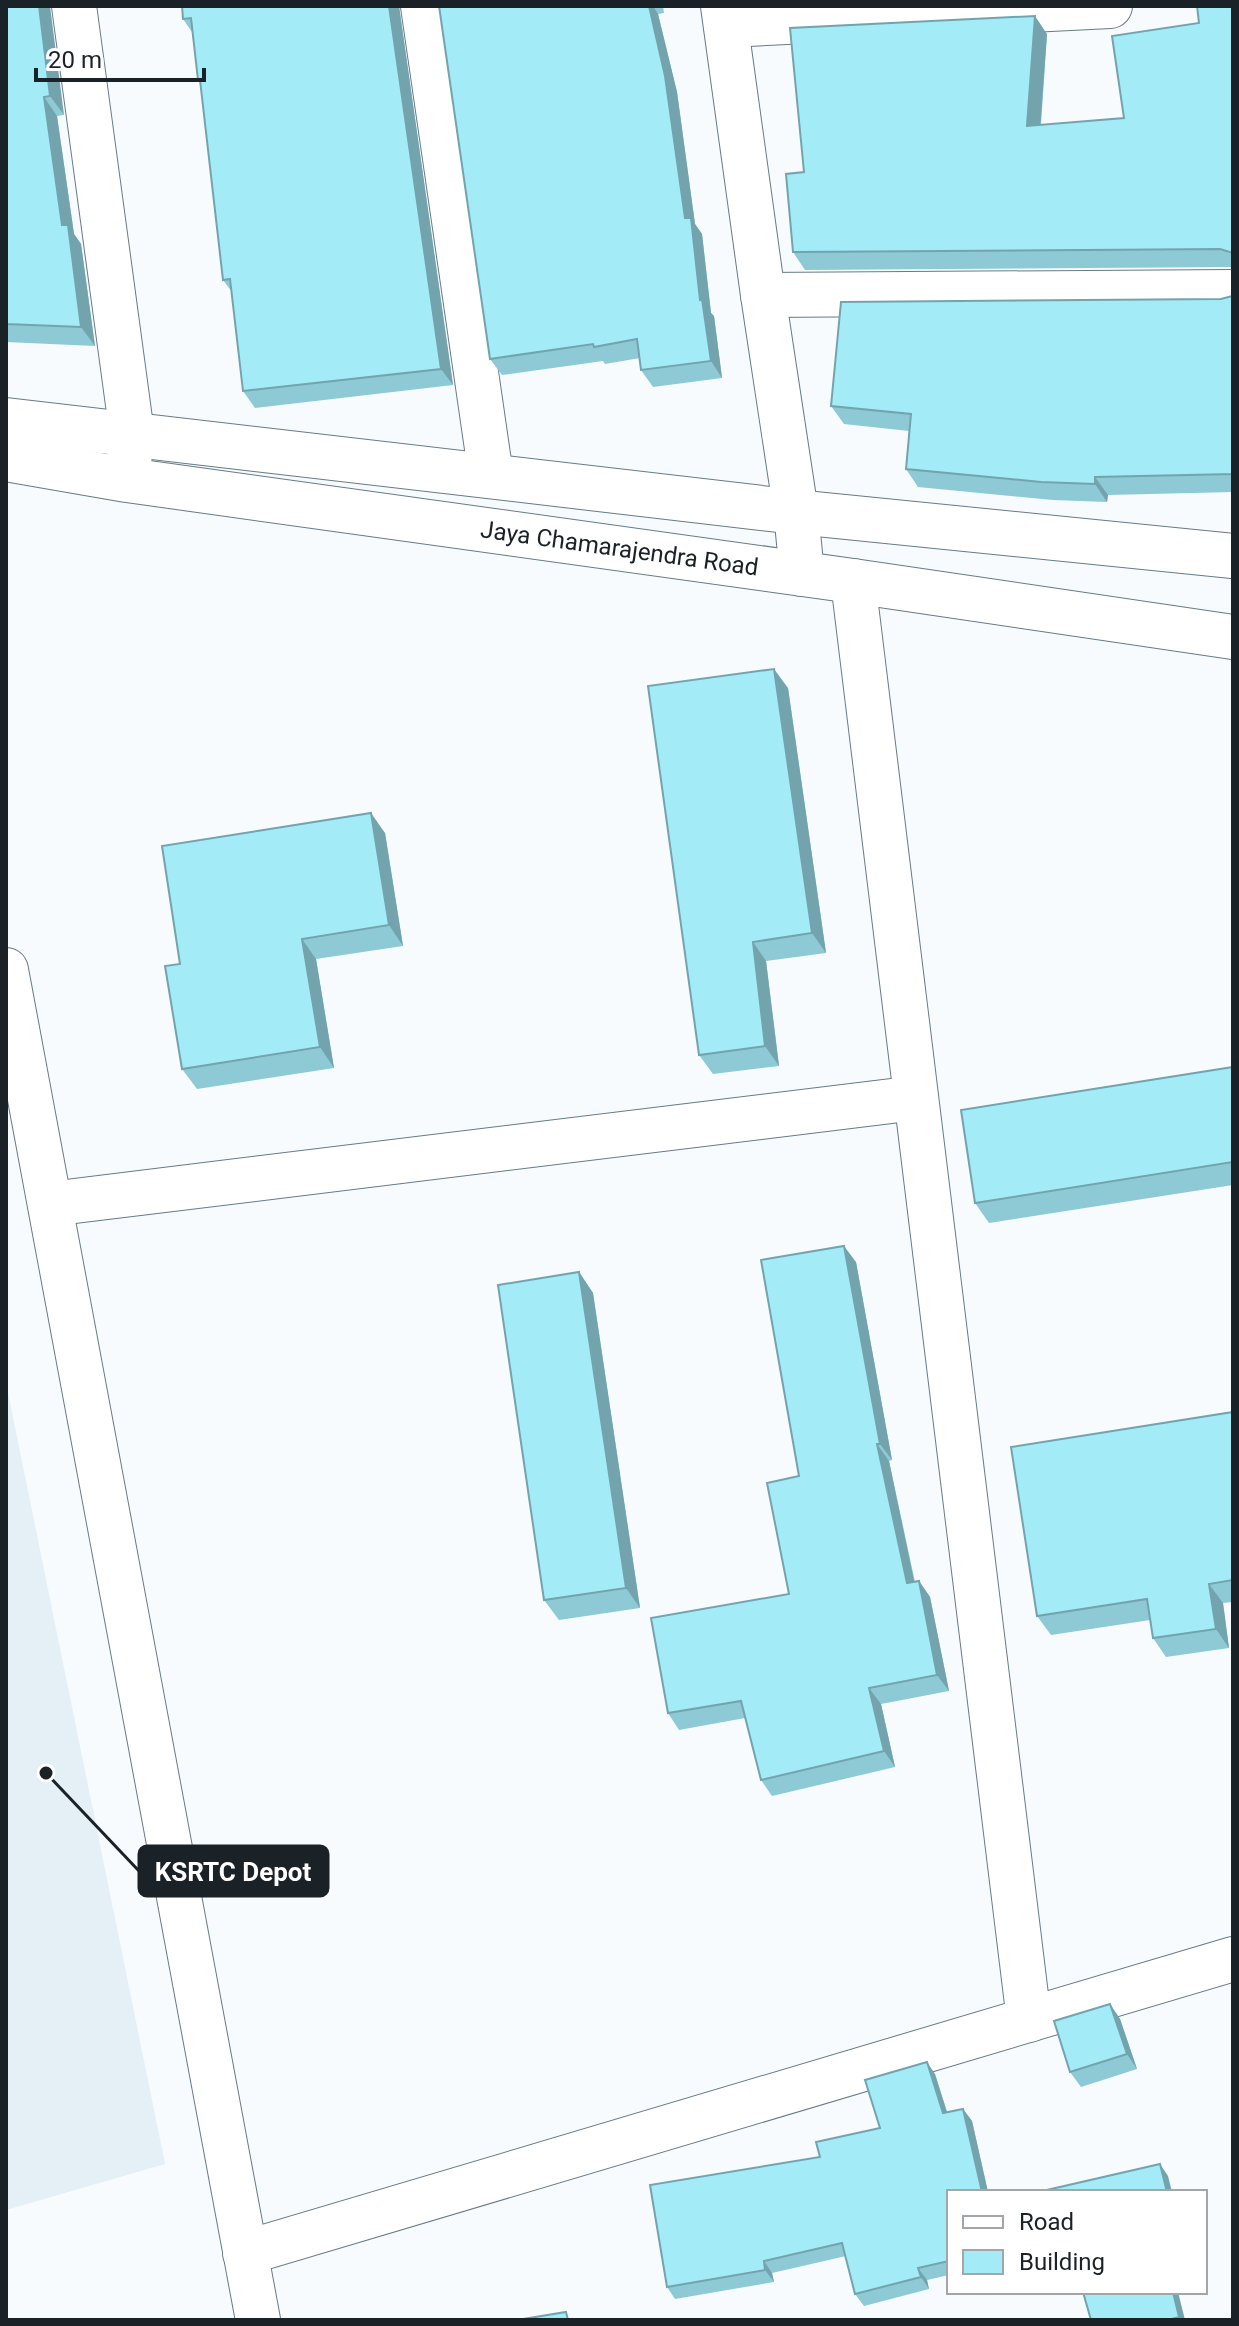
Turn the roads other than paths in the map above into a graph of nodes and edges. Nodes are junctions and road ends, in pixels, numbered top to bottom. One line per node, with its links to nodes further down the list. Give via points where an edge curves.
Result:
1 (74, 6): 8 (street)
2 (423, 6): 10 (street)
3 (1110, 6): 4 (street)
4 (725, 15): 6 (street)
5 (1233, 292): 6 (street)
6 (763, 295): 12 (street)
7 (6, 420): 8 (street)
8 (132, 434): 10 (street); 11 (street)
9 (6, 459): 11 (street, Jaya Chamarajendra Road)
10 (491, 476): 12 (street)
11 (127, 480): 14 (street, Jaya Chamarajendra Road)
12 (796, 512): 13 (street); 14 (street)
13 (1233, 556)
14 (802, 574): 15 (street, Jaya Chamarajendra Road)
15 (853, 581): 16 (street, Jaya Chamarajendra Road); 18 (street)
16 (1233, 637)
17 (6, 970): 19 (street)
18 (916, 1098): 19 (street); 21 (street)
19 (50, 1204): 22 (street)
20 (1233, 1959): 21 (street)
21 (1029, 2020): 22 (street)
22 (245, 2253): 23 (street)
23 (258, 2320)

